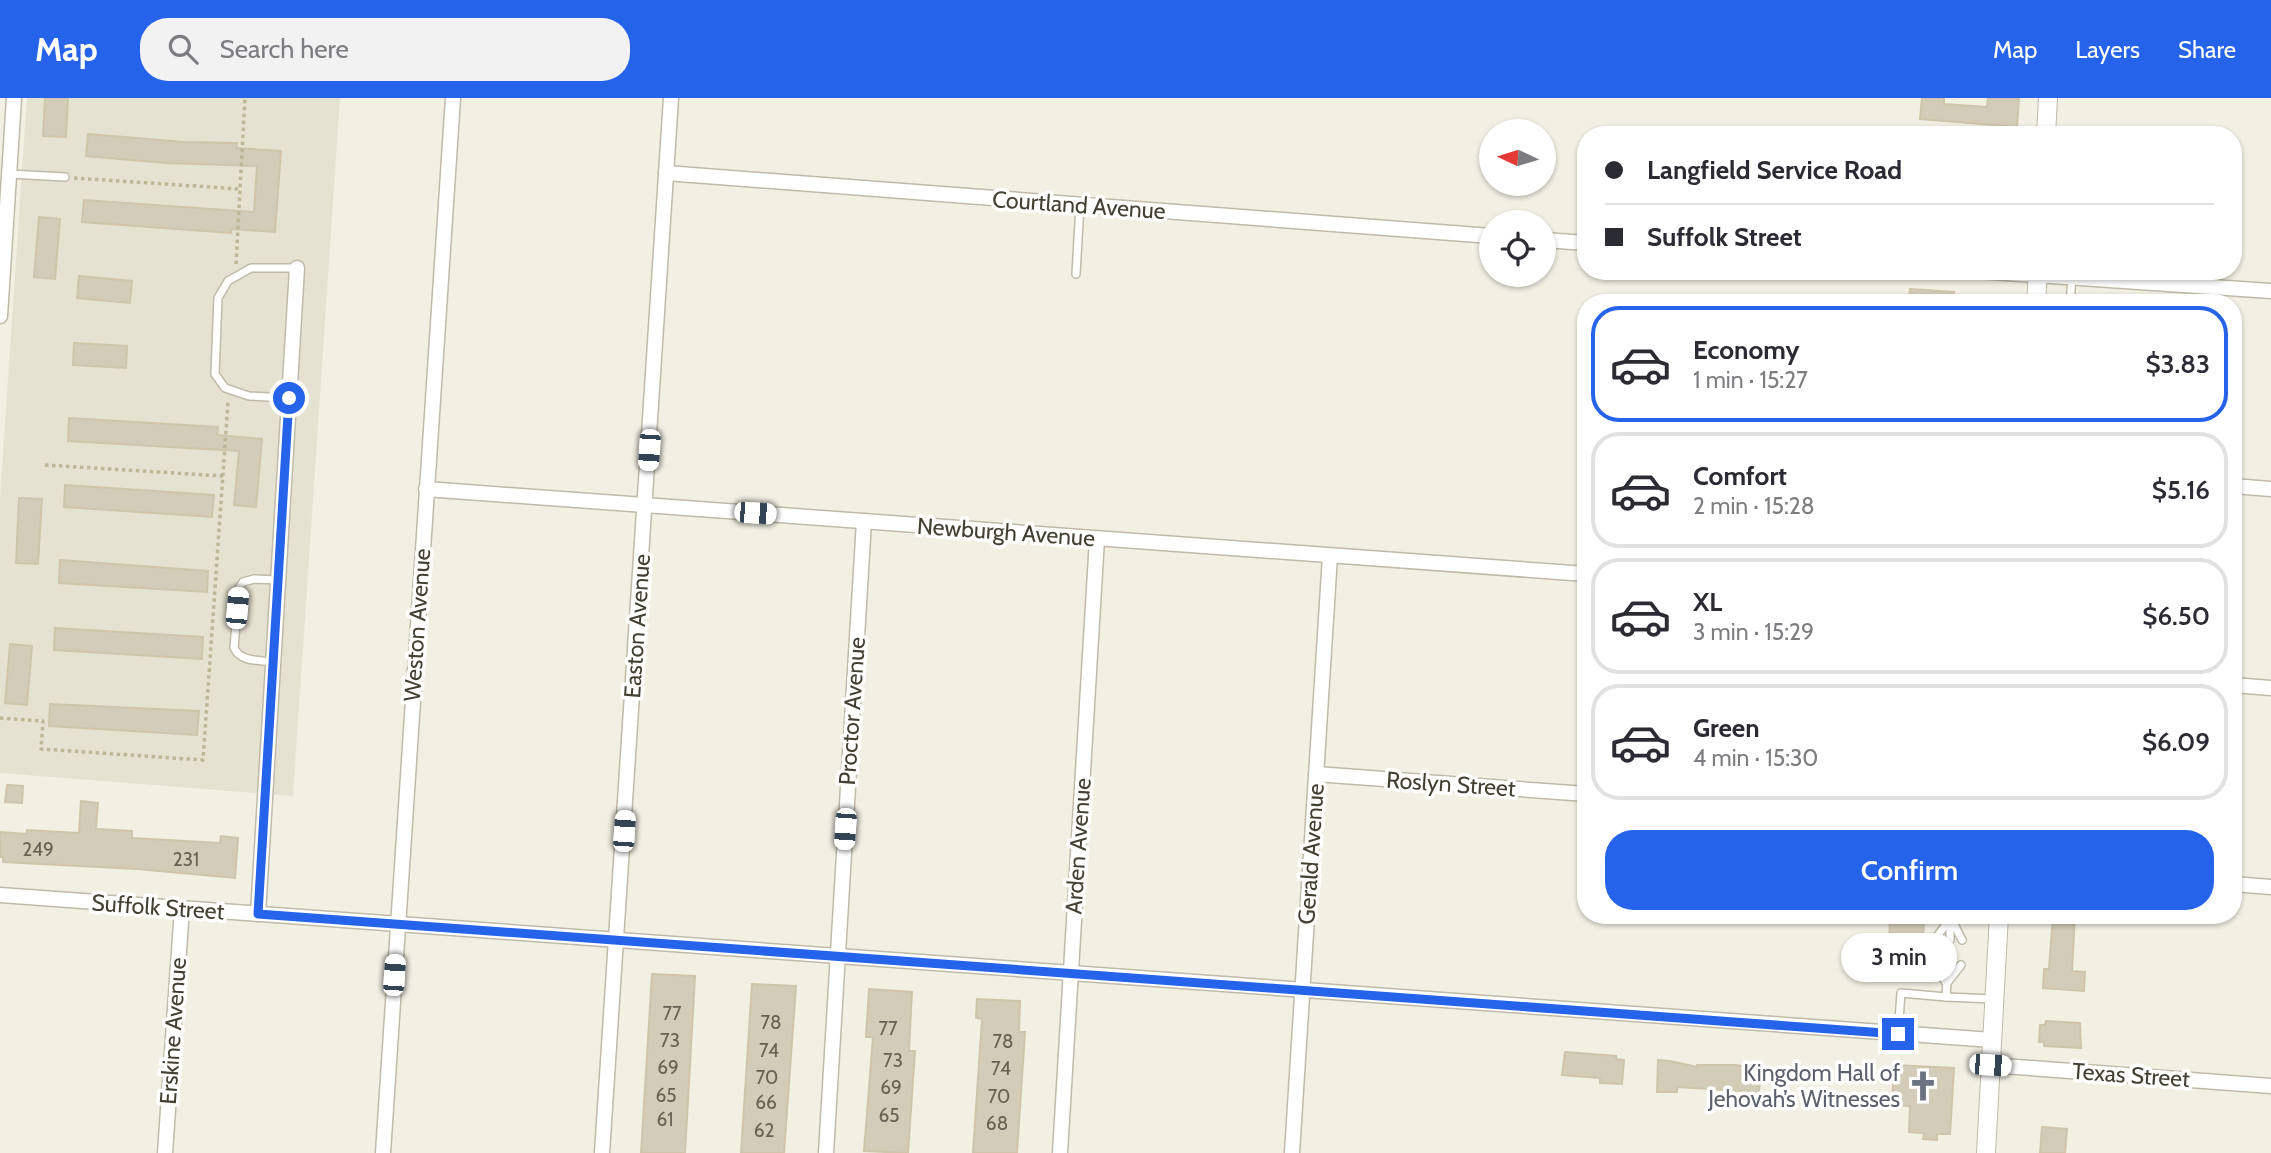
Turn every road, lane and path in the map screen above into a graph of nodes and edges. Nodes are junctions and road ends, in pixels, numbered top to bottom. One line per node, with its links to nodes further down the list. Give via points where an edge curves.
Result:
1 (14, 98): 9 (street)
2 (246, 98): 10 (path)
3 (453, 98): 26 (street, Weston Avenue)
4 (671, 98): 7 (street, Easton Avenue)
5 (2049, 98): 6 (street)
6 (2047, 126)
7 (666, 173): 11 (street, Courtland Avenue); 28 (street, Easton Avenue)
8 (65, 177): 9 (lane); 10 (path)
9 (6, 179): 20 (street)
10 (240, 190): 17 (path)
11 (1080, 205): 12 (street, Courtland Avenue); 16 (lane)
12 (1479, 235)
13 (1556, 241): 14 (street)
14 (1577, 242)
15 (297, 268): 17 (lane, via 251,268); 22 (street)
16 (1076, 274)
17 (236, 277): 21 (lane, via 218,298 215,374)
18 (2103, 280): 19 (street)
19 (2271, 291)
20 (0, 316)
21 (229, 389): 22 (lane, via 249,396); 24 (path)
22 (289, 398): 33 (street)
23 (45, 465): 24 (path)
24 (222, 476): 37 (path, via 203,760 41,749 43,721)
25 (2242, 487): 27 (street)
26 (426, 489): 28 (street, Newburgh Avenue); 45 (street, Weston Avenue)
27 (2271, 489)
28 (645, 505): 29 (street, Newburgh Avenue); 50 (street, Easton Avenue)
29 (864, 521): 30 (street, Newburgh Avenue); 54 (street, Proctor Avenue)
30 (1097, 539): 31 (street, Newburgh Avenue); 58 (street, Arden Avenue)
31 (1330, 556): 32 (street, Newburgh Avenue); 38 (street, Gerald Avenue)
32 (1577, 573)
33 (278, 580): 34 (street); 34 (lane, via 254,579 239,588 234,648 246,659)
34 (273, 662): 44 (street)
35 (2242, 686): 36 (street)
36 (2271, 688)
37 (0, 718)
38 (1316, 774): 39 (street, Roslyn Street); 60 (street, Gerald Avenue)
39 (1577, 793)
40 (2242, 885): 41 (street)
41 (2271, 887)
42 (0, 895): 43 (street, Suffolk Street)
43 (182, 908): 44 (street, Suffolk Street); 67 (street, Erskine Avenue)
44 (258, 914): 45 (street, Suffolk Street)
45 (397, 923): 50 (street, Suffolk Street); 68 (street, Weston Avenue)
46 (1946, 924): 51 (lane)
47 (1951, 924): 52 (lane)
48 (1954, 924): 53 (lane)
49 (1998, 924): 62 (street)
50 (617, 939): 54 (street, Suffolk Street); 69 (street, Easton Avenue)
51 (1935, 939)
52 (1950, 940)
53 (1962, 940)
54 (838, 956): 58 (street, Suffolk Street); 70 (street, Proctor Avenue)
55 (1934, 963): 59 (lane)
56 (1948, 964): 59 (lane)
57 (1961, 965): 59 (lane)
58 (1071, 973): 60 (street, Suffolk Street); 71 (street, Arden Avenue)
59 (1947, 984): 61 (lane)
60 (1302, 991): 63 (street, Suffolk Street); 72 (street, Gerald Avenue)
61 (1946, 997): 62 (lane); 63 (lane, via 1901,993)
62 (1994, 999): 64 (street)
63 (1898, 1034): 64 (street, Suffolk Street)
64 (1992, 1040): 65 (street)
65 (1990, 1065): 66 (street, Texas Street); 73 (street)
66 (2271, 1086)
67 (165, 1153)
68 (383, 1153)
69 (602, 1153)
70 (826, 1153)
71 (1060, 1153)
72 (1292, 1153)
73 (1986, 1153)

